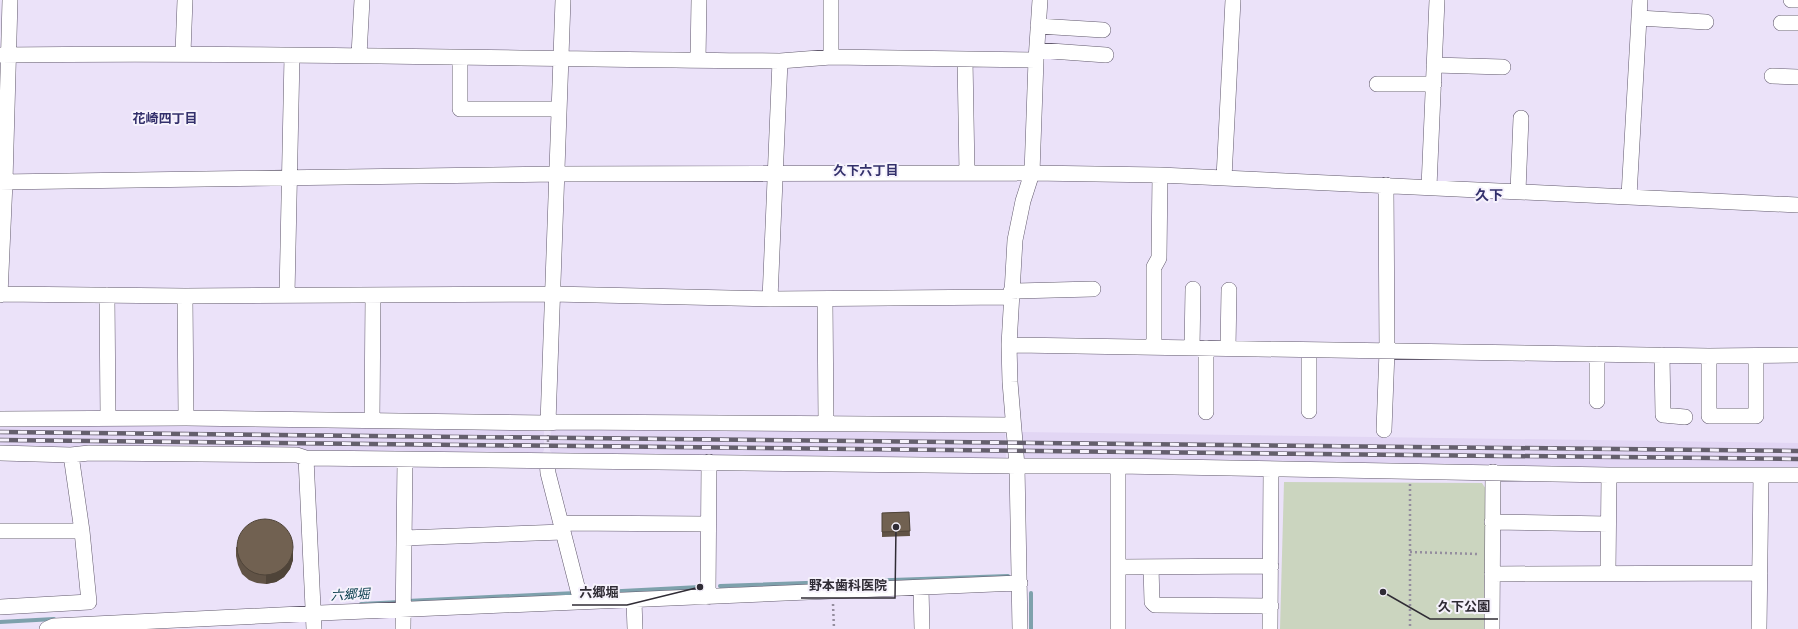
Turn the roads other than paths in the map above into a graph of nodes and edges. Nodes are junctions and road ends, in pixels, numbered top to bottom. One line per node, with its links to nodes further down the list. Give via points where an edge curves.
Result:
1 (10, 0): 20 (street)
2 (185, 0): 19 (street)
3 (362, 0): 21 (street)
4 (563, 0): 27 (street)
5 (699, 0): 29 (street)
6 (831, 0): 25 (street)
7 (1040, 0): 17 (street)
8 (1233, 0): 45 (street)
9 (1437, 0): 31 (street)
10 (1640, 0): 13 (street)
11 (1791, 0): 12 (street)
12 (1798, 0)
13 (1639, 18): 14 (street); 50 (street)
14 (1706, 22)
15 (1780, 23): 16 (street)
16 (1798, 23)
17 (1038, 26): 18 (street); 22 (street)
18 (1103, 30)
19 (183, 53): 20 (street); 24 (street)
20 (4, 55): 46 (street)
21 (359, 55): 24 (street); 26 (street)
22 (1036, 55): 23 (street); 28 (street); 40 (street)
23 (1106, 55)
24 (292, 56): 44 (street)
25 (830, 57): 28 (street); 30 (street)
26 (460, 58): 27 (street); 37 (street, via 460,109)
27 (560, 59): 29 (street); 37 (street)
28 (965, 59): 39 (street)
29 (698, 60): 30 (street)
30 (780, 61): 42 (street)
31 (1434, 65): 32 (street); 36 (street)
32 (1503, 67)
33 (1772, 76): 34 (street)
34 (1798, 77)
35 (1377, 84): 36 (street)
36 (1434, 84): 48 (street)
37 (558, 109): 41 (street)
38 (1521, 118): 49 (street)
39 (967, 173): 40 (street); 42 (street)
40 (1032, 173): 43 (street); 57 (street, via 1015,240)
41 (556, 174): 42 (street); 44 (street); 56 (street)
42 (776, 174): 62 (street)
43 (1160, 175): 45 (street); 65 (street, via 1159,258 1154,267)
44 (290, 178): 46 (street); 59 (street)
45 (1224, 178): 47 (street)
46 (3, 182): 58 (street)
47 (1386, 185): 48 (street); 69 (street)
48 (1429, 187): 49 (street)
49 (1518, 191): 50 (street)
50 (1629, 196): 51 (street)
51 (1798, 205)
52 (1093, 289): 57 (street)
53 (1193, 289): 66 (street)
54 (1229, 290): 67 (street)
55 (107, 294): 58 (street); 61 (street); 79 (street)
56 (552, 294): 60 (street); 62 (street); 85 (street)
57 (1011, 294): 63 (street); 64 (street)
58 (0, 295)
59 (287, 295): 60 (street); 61 (street)
60 (374, 295): 82 (street)
61 (185, 296): 80 (street)
62 (770, 299): 63 (street)
63 (825, 299): 83 (street)
64 (1008, 345): 65 (street); 84 (street)
65 (1154, 347): 66 (street)
66 (1199, 348): 67 (street); 77 (street)
67 (1228, 348): 68 (street)
68 (1309, 350): 69 (street); 76 (street)
69 (1387, 351): 70 (street); 86 (street)
70 (1597, 354): 71 (street); 75 (street)
71 (1662, 355): 72 (street); 78 (street, via 1663,415)
72 (1709, 356): 73 (street); 73 (street, via 1709,416 1756,416)
73 (1756, 356): 74 (street)
74 (1798, 356)
75 (1597, 401)
76 (1309, 411)
77 (1206, 412)
78 (1685, 417)
79 (108, 418): 80 (street); 81 (street)
80 (186, 418): 82 (street)
81 (0, 419)
82 (372, 421): 85 (street)
83 (826, 424): 84 (street); 85 (street, via 558,422)
84 (1013, 425): 93 (street)
85 (548, 427)
86 (1384, 430)
87 (0, 453): 88 (street)
88 (71, 455): 90 (street, via 89,452 251,454 297,455); 105 (street)
89 (547, 457): 91 (street); 92 (street); 103 (street, via 548,473)
90 (306, 458): 91 (street); 121 (street)
91 (405, 460): 106 (street)
92 (709, 462): 93 (street); 101 (street)
93 (1017, 466): 94 (street); 113 (street)
94 (1118, 466): 95 (street); 108 (street)
95 (1271, 469): 96 (street); 107 (street)
96 (1493, 472): 97 (street); 100 (street)
97 (1608, 475): 98 (street); 102 (street)
98 (1760, 475): 99 (street); 110 (street)
99 (1798, 475)
100 (1492, 522): 102 (street); 111 (street)
101 (708, 524): 103 (street); 115 (street)
102 (1608, 524): 112 (street)
103 (562, 527): 106 (street); 117 (street)
104 (0, 531): 105 (street)
105 (82, 531): 119 (street, via 89,602)
106 (404, 538): 120 (street)
107 (1271, 566): 109 (street); 118 (street)
108 (1119, 567): 109 (street); 128 (street)
109 (1151, 567): 118 (street, via 1152,602 1155,605)
110 (1760, 573): 112 (street); 131 (street)
111 (1492, 574): 112 (street); 130 (street)
112 (1608, 574)
113 (1020, 584): 114 (street); 127 (street)
114 (921, 588): 115 (street); 126 (street)
115 (708, 597): 116 (street)
116 (634, 601): 117 (street); 125 (street)
117 (580, 602): 120 (street)
118 (1271, 606): 129 (street)
119 (0, 608)
120 (402, 610): 121 (street); 124 (street)
121 (313, 613): 122 (street, via 54,626); 123 (street)
122 (47, 629)
123 (314, 629)
124 (403, 629)
125 (635, 629)
126 (922, 629)
127 (1020, 629)
128 (1118, 629)
129 (1270, 629)
130 (1492, 629)
131 (1759, 629)

